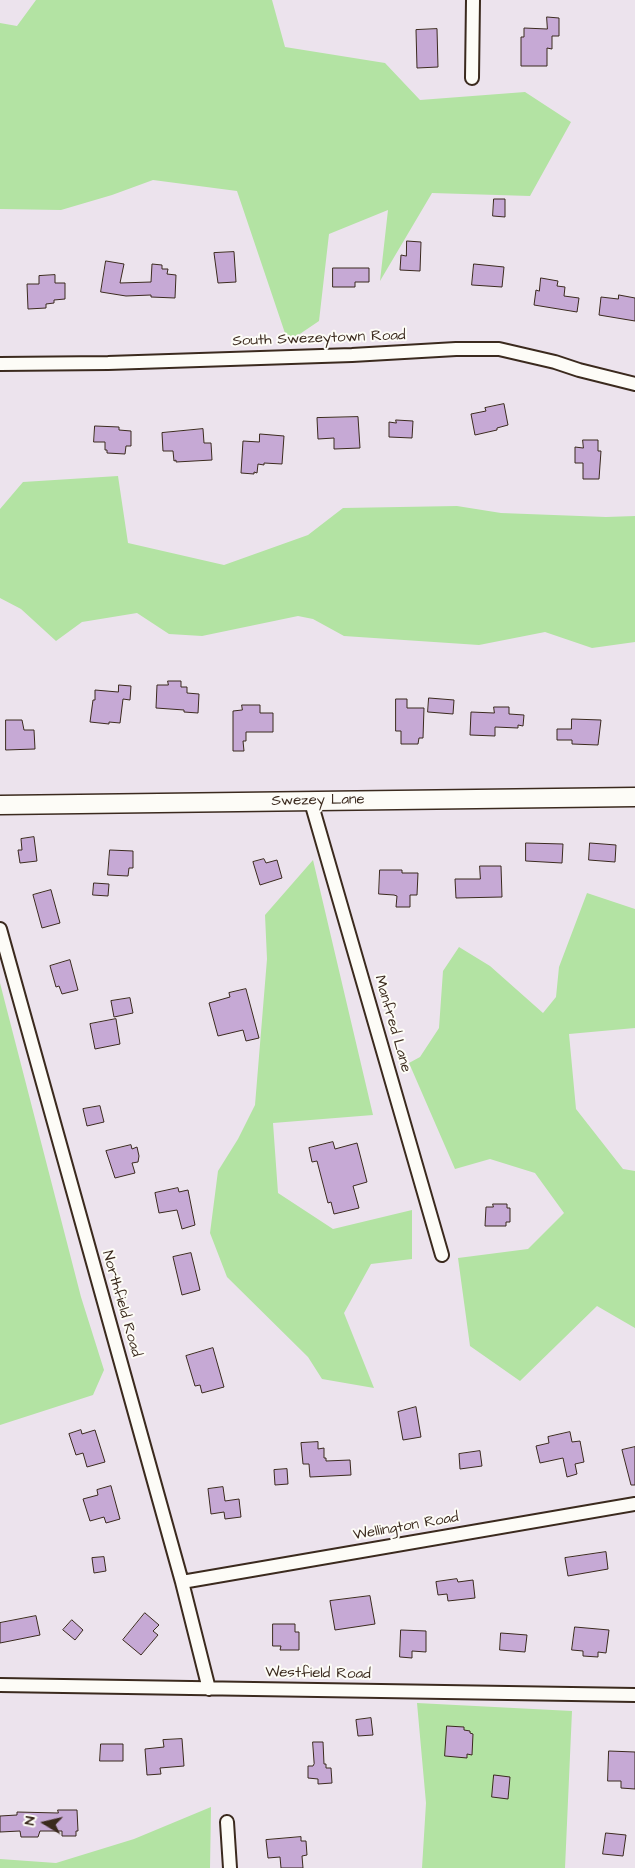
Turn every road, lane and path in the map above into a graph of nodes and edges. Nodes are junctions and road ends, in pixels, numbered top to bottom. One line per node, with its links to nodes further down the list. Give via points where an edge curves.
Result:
1 (473, 0): 2 (street)
2 (472, 78)
3 (0, 364): 4 (street, South Swezeytown Road, via 499,350)
4 (635, 384)
5 (635, 798): 6 (street, Swezey Lane)
6 (311, 802): 7 (street, Swezey Lane); 9 (street, Manfred Lane)
7 (0, 805)
8 (0, 929): 11 (street, Northfield Road)
9 (442, 1255)
10 (635, 1504): 11 (street, Wellington Road)
11 (182, 1582): 13 (street, Northfield Road)
12 (0, 1685): 13 (street, Westfield Road)
13 (209, 1688): 14 (street, Westfield Road)
14 (635, 1695)
15 (227, 1822): 16 (street)
16 (230, 1868)

